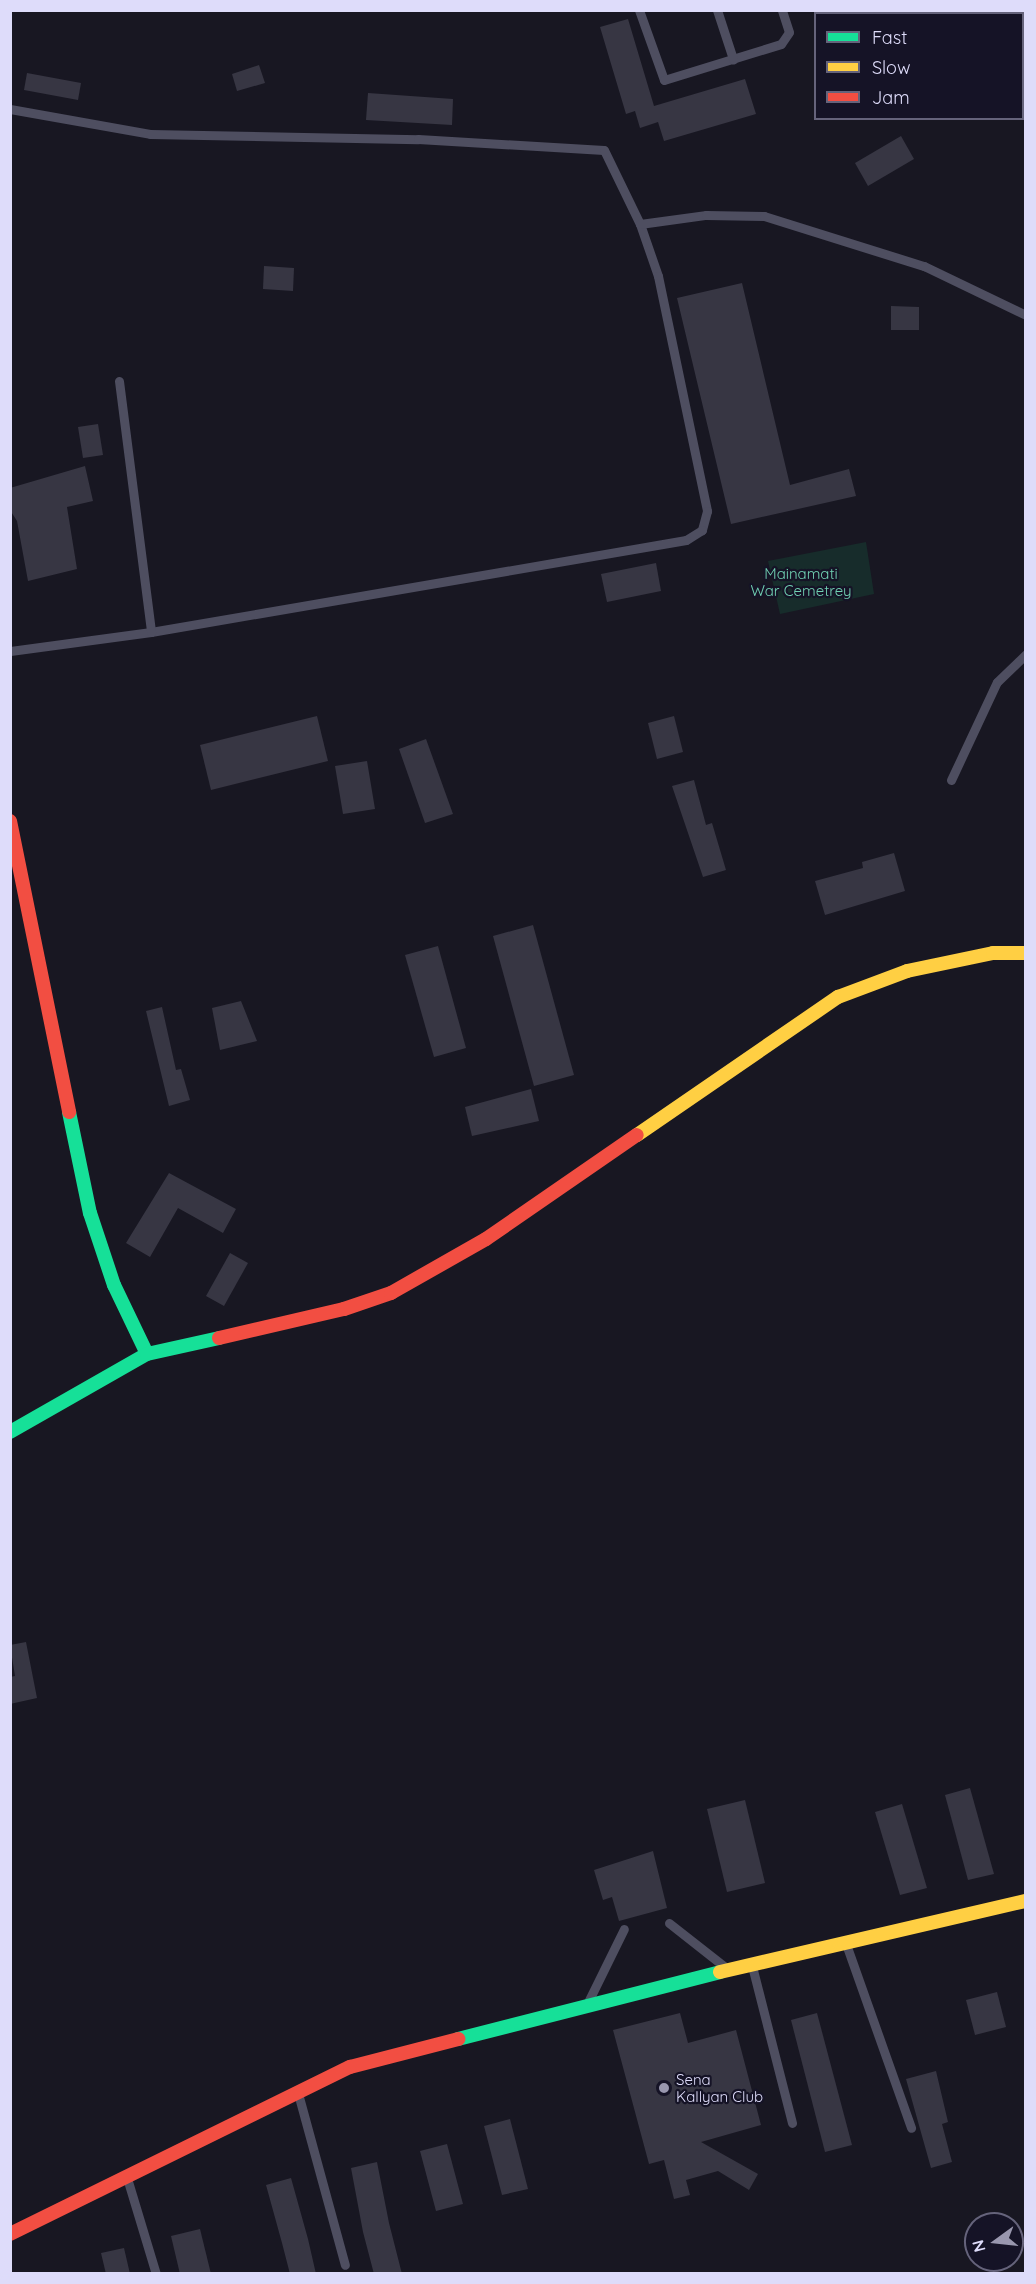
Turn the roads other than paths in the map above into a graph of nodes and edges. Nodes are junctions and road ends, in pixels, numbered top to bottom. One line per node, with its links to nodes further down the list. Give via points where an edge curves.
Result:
1 (639, 10): 4 (lane, via 664,80)
2 (717, 10): 4 (lane)
3 (782, 10): 4 (lane, via 788,39)
4 (733, 59)
5 (10, 110): 6 (lane, via 150,134 592,146 604,150)
6 (640, 224): 7 (lane, via 706,215 764,216 924,266); 9 (lane, via 679,367 706,511 702,530 686,540)
7 (1026, 315)
8 (119, 381): 9 (lane)
9 (151, 632): 10 (lane)
10 (10, 651)
11 (1026, 654): 12 (lane, via 997,682)
12 (951, 780)
13 (10, 821): 15 (street, via 90,1214 114,1286)
14 (1026, 953): 15 (street, via 993,953 908,971 838,997 486,1239 391,1293 344,1309)
15 (147, 1354): 16 (street)
16 (10, 1432)
17 (1026, 1901): 20 (street)
18 (669, 1923): 22 (lane)
19 (624, 1929): 23 (lane)
20 (845, 1942): 21 (street); 26 (lane)
21 (752, 1966): 22 (street); 25 (lane)
22 (730, 1970): 23 (street)
23 (584, 2010): 24 (street, via 350,2067)
24 (297, 2092): 27 (street); 29 (lane)
25 (792, 2123)
26 (911, 2128)
27 (126, 2176): 28 (street); 30 (lane)
28 (10, 2234)
29 (345, 2265)
30 (156, 2274)

